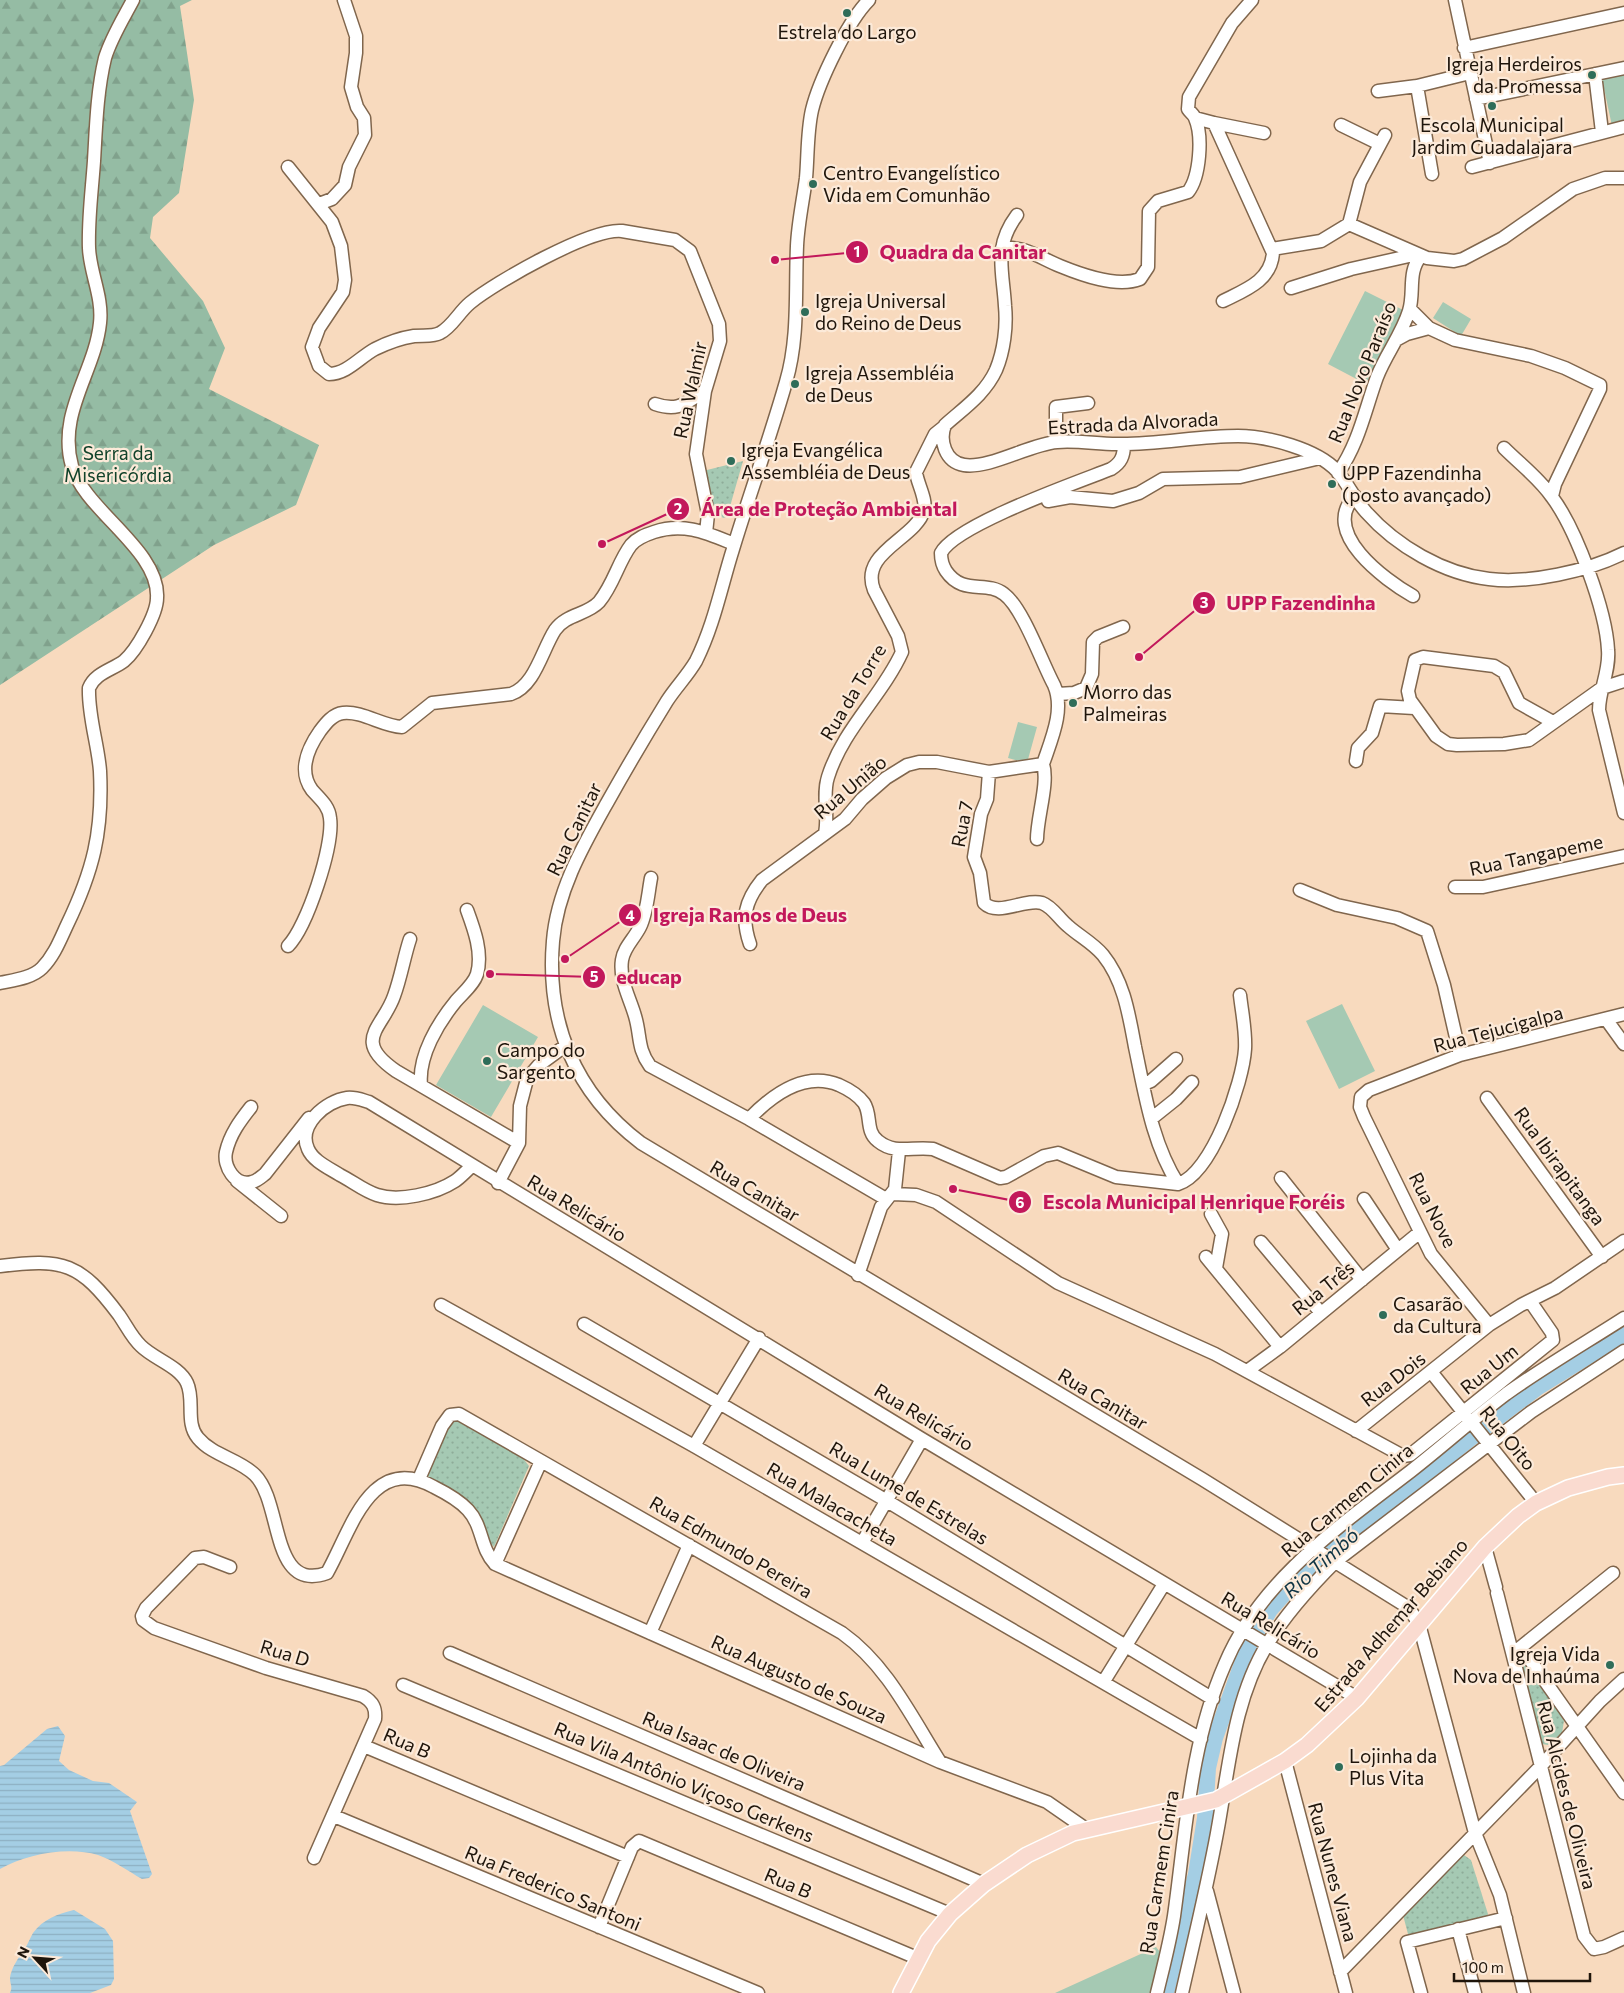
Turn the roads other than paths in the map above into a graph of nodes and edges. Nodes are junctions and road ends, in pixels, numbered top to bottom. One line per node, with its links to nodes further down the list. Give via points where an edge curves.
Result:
1 (133, 0): 75 (street, via 108,51 101,84 89,239 101,320 95,352 75,399 68,444 79,483 141,556 158,597 154,613 130,655 94,680 89,688 100,770 100,809 95,854 86,884 54,953 42,969 23,978)
2 (344, 0): 25 (street, via 356,36 350,87 364,118 365,135 349,167 345,185 332,199)
3 (869, 0): 49 (street, Rua Canitar, via 851,24 811,112 797,243 792,357 771,434)
4 (1252, 0): 14 (street, via 1232,23 1189,98 1188,109)
5 (1456, 0): 7 (street)
6 (1624, 13): 7 (street)
7 (1464, 48): 9 (street)
8 (1624, 68): 10 (street)
9 (1470, 73): 11 (street); 13 (street)
10 (1596, 74): 13 (street); 18 (street)
11 (1417, 86): 12 (street); 23 (street)
12 (1378, 91)
13 (1476, 100): 20 (street)
14 (1195, 118): 15 (street); 28 (street, via 1199,147 1195,180 1188,192 1158,201 1149,211 1148,266 1140,279 1119,281 1091,276 1060,266 1029,250)
15 (1214, 123): 19 (street); 29 (street)
16 (1341, 125): 27 (street, via 1383,140 1358,188)
17 (1624, 127): 18 (street)
18 (1602, 132): 20 (street)
19 (1264, 133)
20 (1490, 162): 22 (street)
21 (288, 167): 25 (street)
22 (1472, 167)
23 (1432, 174)
24 (1624, 178): 30 (street, via 1605,178 1573,189 1518,228 1463,259 1438,261)
25 (319, 204): 36 (street, Rua Walmir, via 339,236 345,280 343,292 315,335 313,352 322,370 329,374 339,373 373,351 396,341 435,335 449,327 462,310 479,297 529,265 613,230 675,240 690,251 718,324 719,347)
26 (1017, 215): 28 (street, via 1007,230)
27 (1349, 224): 29 (street, via 1321,241); 30 (street)
28 (1002, 248): 39 (street, via 1000,272 1006,320 996,369 983,391)
29 (1272, 249): 32 (street, via 1273,259 1265,275 1251,287)
30 (1419, 255): 31 (street, via 1351,269); 33 (street, Rua Novo Paraíso, via 1412,273)
31 (1291, 288)
32 (1223, 301)
33 (1410, 309): 34 (street); 35 (street, Rua Novo Paraíso)
34 (1429, 328): 35 (street); 46 (street, via 1455,340 1500,348 1557,365 1600,385)
35 (1396, 340): 44 (street, Rua Novo Paraíso, via 1378,376 1352,450)
36 (705, 391): 38 (street, via 679,407); 48 (street, Rua Walmir, via 696,454 708,514)
37 (1088, 403): 40 (street, via 1056,407)
38 (655, 404)
39 (945, 425): 40 (street, Estrada da Alvorada, via 942,437 945,450 954,460 965,465); 63 (street, Rua da Torre, via 935,434 916,472 924,511 880,558 872,572 871,583 898,636 902,652 847,735 833,765 825,789)
40 (1056, 442): 41 (street, Estrada da Alvorada)
41 (1124, 444): 43 (street, Estrada da Alvorada, via 1191,437 1258,437); 47 (street, via 1123,457 1111,469)
42 (1504, 448): 46 (street)
43 (1320, 458): 44 (street, Estrada da Alvorada); 47 (street, via 1240,478 1163,479 1139,493 1113,501 1064,498)
44 (1338, 473): 45 (street, Estrada da Alvorada)
45 (1355, 496): 51 (street, Estrada da Alvorada, via 1366,512 1399,542 1433,562 1461,572 1488,579 1519,580); 52 (street, via 1347,504 1344,515 1348,535 1379,574)
46 (1552, 496): 51 (street)
47 (1014, 508): 56 (street, via 953,540 943,549 942,562 948,574 962,585 994,590 1009,599)
48 (706, 533): 49 (street); 74 (street, via 682,527 665,528 636,540 598,604 568,619 556,630 531,678 520,691 502,696 432,703 402,727 388,726 354,713 342,713 328,721 315,738 304,772 309,785 328,810 329,839 305,921)
49 (734, 544): 80 (street, Rua Canitar, via 712,626 694,664 642,741 580,852 565,890 553,938 551,971)
50 (1624, 553): 51 (street, Estrada da Alvorada)
51 (1588, 567): 55 (street, via 1607,634 1609,652)
52 (1413, 596)
53 (1123, 627): 56 (street, via 1093,642 1092,674 1086,688 1074,694)
54 (1624, 681): 55 (street)
55 (1602, 688): 58 (street); 62 (street, via 1599,710)
56 (1058, 694): 60 (street, via 1058,711)
57 (1414, 708): 58 (street, via 1441,741 1457,745 1516,744 1537,735); 58 (street, via 1408,692 1417,658 1422,657 1500,669 1519,703); 59 (street, via 1380,706 1372,733 1358,748)
58 (1553, 722)
59 (1356, 761)
60 (1043, 764): 61 (street, Rua União); 64 (street, via 1045,775 1038,814)
61 (989, 772): 63 (street, Rua União, via 937,762 908,765 872,789 845,818); 84 (street, Rua 7, via 987,799 974,857 984,902 994,908 1030,902 1044,904 1096,947 1117,977)
62 (1624, 813)
63 (825, 833): 73 (street, Rua União, via 768,874 756,887 745,910)
64 (1038, 839)
65 (1624, 856): 67 (street, Rua Tangapeme, via 1483,887)
66 (651, 878): 91 (street, via 640,926 622,961 642,1055 650,1066 663,1074)
67 (1455, 887)
68 (1300, 890): 71 (street, via 1337,905 1397,918)
69 (467, 910): 85 (street, via 480,954 477,974 439,1026 423,1062)
70 (1423, 917): 71 (street)
71 (1427, 931): 81 (street, via 1444,985)
72 (410, 939): 85 (street, via 394,996 372,1036 383,1060)
73 (750, 944)
74 (288, 946)
75 (0, 983)
76 (1240, 995): 98 (street, via 1245,1051 1234,1092 1210,1154 1196,1173)
77 (1624, 1014): 78 (street, Rua Tejucigalpa)
78 (1606, 1019): 79 (street); 81 (street, Rua Tejucigalpa)
79 (1624, 1044)
80 (565, 1046): 92 (street, via 527,1079 520,1106); 111 (street, Rua Canitar, via 594,1097 624,1130)
81 (1460, 1055): 87 (street, Rua Tejucigalpa, via 1369,1090)
82 (1176, 1059): 84 (street)
83 (1192, 1082): 90 (street)
84 (1144, 1084): 90 (street)
85 (421, 1085): 92 (street)
86 (1487, 1098): 108 (street, Rua Ibirapitanga)
87 (1360, 1101): 103 (street, Rua Nove, via 1364,1116 1405,1195)
88 (251, 1107): 96 (street, via 235,1129 226,1153 228,1168)
89 (317, 1112): 94 (street, Rua Relicário, via 341,1099 359,1099); 94 (street, via 307,1132 310,1153 330,1169 372,1193 390,1197 412,1196 455,1181); 96 (street, Rua Relicário, via 301,1127 265,1174 251,1183)
90 (1150, 1119): 98 (street, via 1159,1149)
91 (749, 1120): 93 (street, via 779,1093 810,1081 829,1081 857,1096 865,1107 873,1136); 99 (street)
92 (519, 1144): 97 (street)
93 (899, 1151): 98 (street, via 933,1149 1000,1178 1044,1156 1058,1153 1116,1178); 99 (street)
94 (472, 1166): 97 (street, Rua Relicário)
95 (1281, 1178): 112 (street)
96 (235, 1179): 102 (street)
97 (498, 1183): 119 (street, Rua Relicário)
98 (1178, 1184)
99 (889, 1196): 111 (street, via 881,1207); 122 (street, via 916,1195 936,1202 1058,1283)
100 (1364, 1199): 106 (street)
101 (1211, 1214): 110 (street, via 1222,1234)
102 (281, 1216)
103 (1420, 1232): 106 (street, Rua Três); 118 (street, Rua Nove, via 1431,1254)
104 (1624, 1241): 108 (street, Rua Dois)
105 (1261, 1242): 115 (street)
106 (1398, 1250): 112 (street, Rua Três)
107 (1206, 1257): 110 (street)
108 (1602, 1257): 113 (street, Rua Dois)
109 (0, 1266): 132 (street, via 39,1262 68,1266 101,1291 139,1345 184,1377 189,1385 193,1429 198,1438 254,1474 265,1487 284,1557 300,1574 318,1576 327,1573 366,1500 378,1486 389,1480)
110 (1216, 1268): 120 (street)
111 (858, 1275): 138 (street, Rua Canitar)
112 (1362, 1280): 115 (street, Rua Três)
113 (1530, 1301): 118 (street, Rua Dois); 125 (street, Rua Um, via 1552,1333 1553,1340)
114 (440, 1305): 129 (street, Rua Malacacheta)
115 (1322, 1313): 120 (street, Rua Três)
116 (1624, 1318): 125 (street, Rua Carmem Cinira)
117 (584, 1324): 124 (street, Rua Lume de Estrelas)
118 (1490, 1325): 123 (street, Rua Dois)
119 (760, 1338): 124 (street); 127 (street, Rua Relicário)
120 (1280, 1347): 122 (street, Rua Três)
121 (1624, 1351): 128 (street)
122 (1247, 1371): 126 (street)
123 (1432, 1373): 125 (street, Rua Oito); 126 (street, Rua Dois)
124 (720, 1402): 129 (street); 133 (street, Rua Lume de Estrelas)
125 (1471, 1420): 126 (street, Rua Um, via 1410,1455 1400,1455); 128 (street, Rua Oito); 138 (street, Rua Carmem Cinira)
126 (1356, 1431)
127 (922, 1439): 133 (street); 143 (street, Rua Relicário)
128 (1488, 1441): 134 (street, Rua Oito); 139 (street)
129 (694, 1446): 135 (street, Rua Malacacheta)
130 (541, 1461): 132 (street, Rua Edmundo Pereira, via 459,1414 450,1415); 136 (street, Rua Edmundo Pereira); 140 (street)
131 (1624, 1475): 134 (main road, Estrada Adhemar Bebiano, via 1568,1488)
132 (419, 1479): 140 (street, via 457,1500 468,1510 476,1520 486,1553)
133 (887, 1501): 135 (street); 148 (street, Rua Lume de Estrelas)
134 (1536, 1503): 137 (main road, Estrada Adhemar Bebiano)
135 (862, 1543): 152 (street, Rua Malacacheta)
136 (689, 1544): 146 (street); 160 (street, Rua Edmundo Pereira, via 842,1633 866,1652 881,1668)
137 (1485, 1548): 144 (main road, Estrada Adhemar Bebiano); 149 (street, Rua Alcides de Oliveira)
138 (1316, 1549): 139 (street, Rua Canitar); 145 (street, Rua Carmem Cinira, via 1266,1597)
139 (1335, 1560): 144 (street, Rua Canitar, via 1401,1602); 147 (street)
140 (495, 1564): 146 (street, Rua Augusto de Souza)
141 (230, 1567): 158 (street, Rua D, via 204,1557 195,1558 146,1608 143,1620 154,1628 266,1668 364,1696 371,1701 376,1712)
142 (1613, 1573): 149 (street)
143 (1164, 1584): 145 (street, Rua Relicário); 148 (street)
144 (1419, 1624): 154 (main road, Estrada Adhemar Bebiano); 167 (street)
145 (1244, 1630): 147 (street, Rua Relicário); 155 (street, Rua Carmem Cinira, via 1224,1665)
146 (650, 1633): 160 (street, Rua Augusto de Souza)
147 (1265, 1643): 154 (street, Rua Relicário); 163 (street, via 1241,1708)
148 (1126, 1645): 152 (street); 155 (street, Rua Lume de Estrelas)
149 (1517, 1651): 156 (street); 161 (street, Rua Alcides de Oliveira)
150 (450, 1653): 170 (street, Rua Isaac de Oliveira)
151 (1624, 1679): 156 (street)
152 (1104, 1681): 157 (street, Rua Malacacheta)
153 (403, 1685): 172 (street, Rua Vila Antônio Viçoso Gerkens)
154 (1357, 1698): 159 (main road, Estrada Adhemar Bebiano, via 1320,1734)
155 (1213, 1699): 157 (street, Rua Carmem Cinira)
156 (1575, 1726): 161 (street); 162 (street)
157 (1201, 1739): 164 (street, Rua Carmem Cinira)
158 (364, 1746): 165 (street, Rua D); 168 (street, Rua B)
159 (1285, 1760): 163 (main road, Estrada Adhemar Bebiano); 178 (street, Rua Nunes Viana)
160 (940, 1762): 166 (street, Rua Augusto de Souza, via 1047,1802)
161 (1540, 1767): 167 (street); 176 (street, Rua Alcides de Oliveira, via 1584,1936 1590,1947 1598,1949)
162 (1624, 1793)
163 (1220, 1798): 164 (main road, Estrada Adhemar Bebiano); 171 (street)
164 (1190, 1807): 166 (main road, Estrada Adhemar Bebiano); 181 (street, Rua Carmem Cinira, via 1173,1919)
165 (334, 1816): 169 (street, Rua D); 174 (street, Rua Frederico Santoni)
166 (1086, 1830): 170 (main road, Estrada Adhemar Bebiano, via 1027,1855)
167 (1475, 1833): 173 (street); 178 (street)
168 (628, 1857): 174 (street); 177 (street, Rua B, via 634,1844 643,1842)
169 (314, 1858)
170 (984, 1884): 172 (main road, Estrada Adhemar Bebiano)
171 (1206, 1888): 182 (street); 183 (street)
172 (950, 1914): 177 (main road, Estrada Adhemar Bebiano)
173 (1506, 1918): 175 (street); 187 (street)
174 (599, 1927): 179 (street, Rua Frederico Santoni)
175 (1458, 1929): 185 (street, via 1408,1942); 186 (street)
176 (1624, 1938)
177 (917, 1958): 180 (main road, Estrada Adhemar Bebiano)
178 (1340, 1972): 184 (street, Rua Nunes Viana)
179 (758, 1993)
180 (901, 1993)
181 (1157, 1993)
182 (1182, 1993)
183 (1234, 1993)
184 (1346, 1993)
185 (1421, 1993)
186 (1475, 1993)
187 (1524, 1993)

